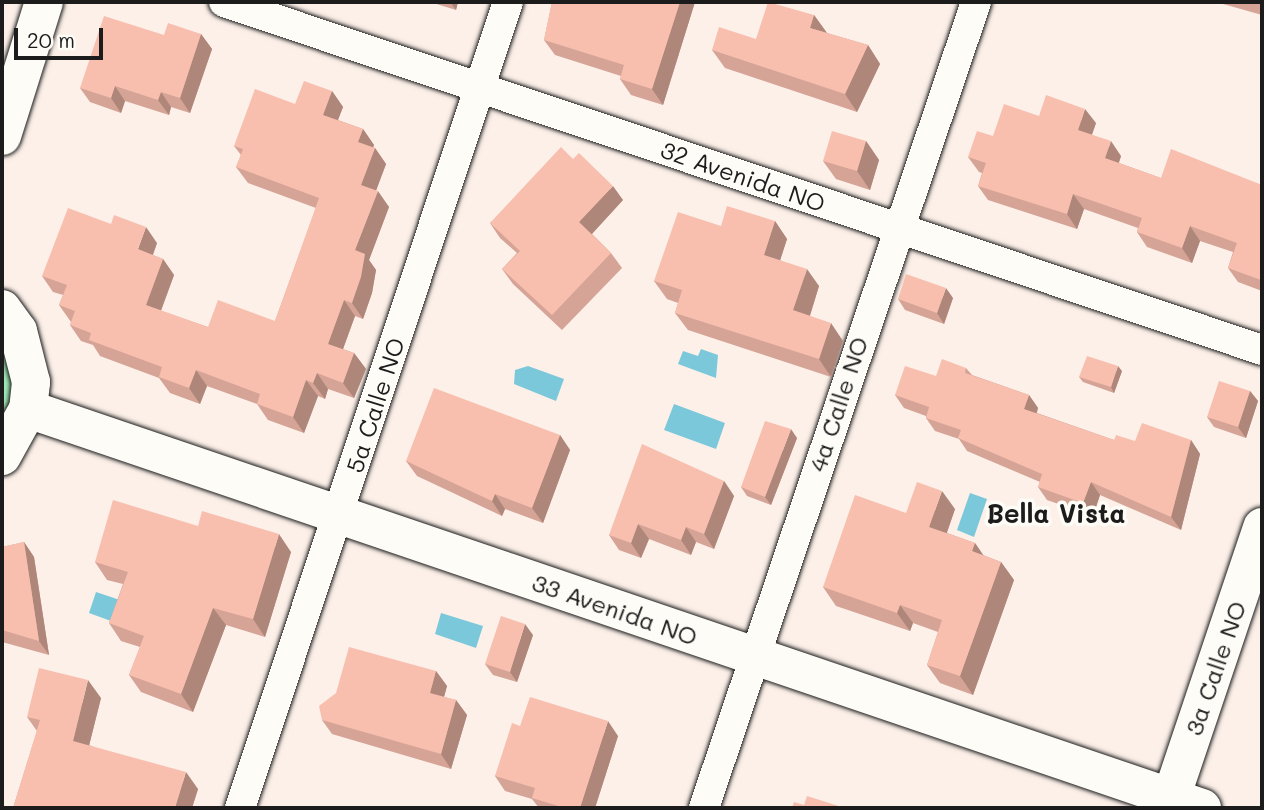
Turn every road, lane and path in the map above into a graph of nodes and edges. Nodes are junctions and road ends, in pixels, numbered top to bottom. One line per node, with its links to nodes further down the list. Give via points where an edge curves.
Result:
1 (44, 2): 6 (street)
2 (224, 2): 5 (street, 32 Avenida NO)
3 (508, 2): 5 (street, 5a Calle NO)
4 (976, 2): 7 (street, 4a Calle NO)
5 (480, 88): 7 (street, 32 Avenida NO); 12 (street, 5a Calle NO)
6 (2, 136)
7 (895, 227): 9 (street, 32 Avenida NO); 14 (street, 4a Calle NO)
8 (2, 309): 10 (street, via 28,355)
9 (1262, 350)
10 (28, 409): 11 (street); 12 (street, 33 Avenida NO)
11 (2, 456)
12 (339, 515): 14 (street, 33 Avenida NO); 16 (street, 5a Calle NO)
13 (1262, 527): 15 (street, 3a Calle NO)
14 (757, 657): 15 (street, 33 Avenida NO); 17 (street, 4a Calle NO)
15 (1180, 805)
16 (240, 808)
17 (704, 808)

